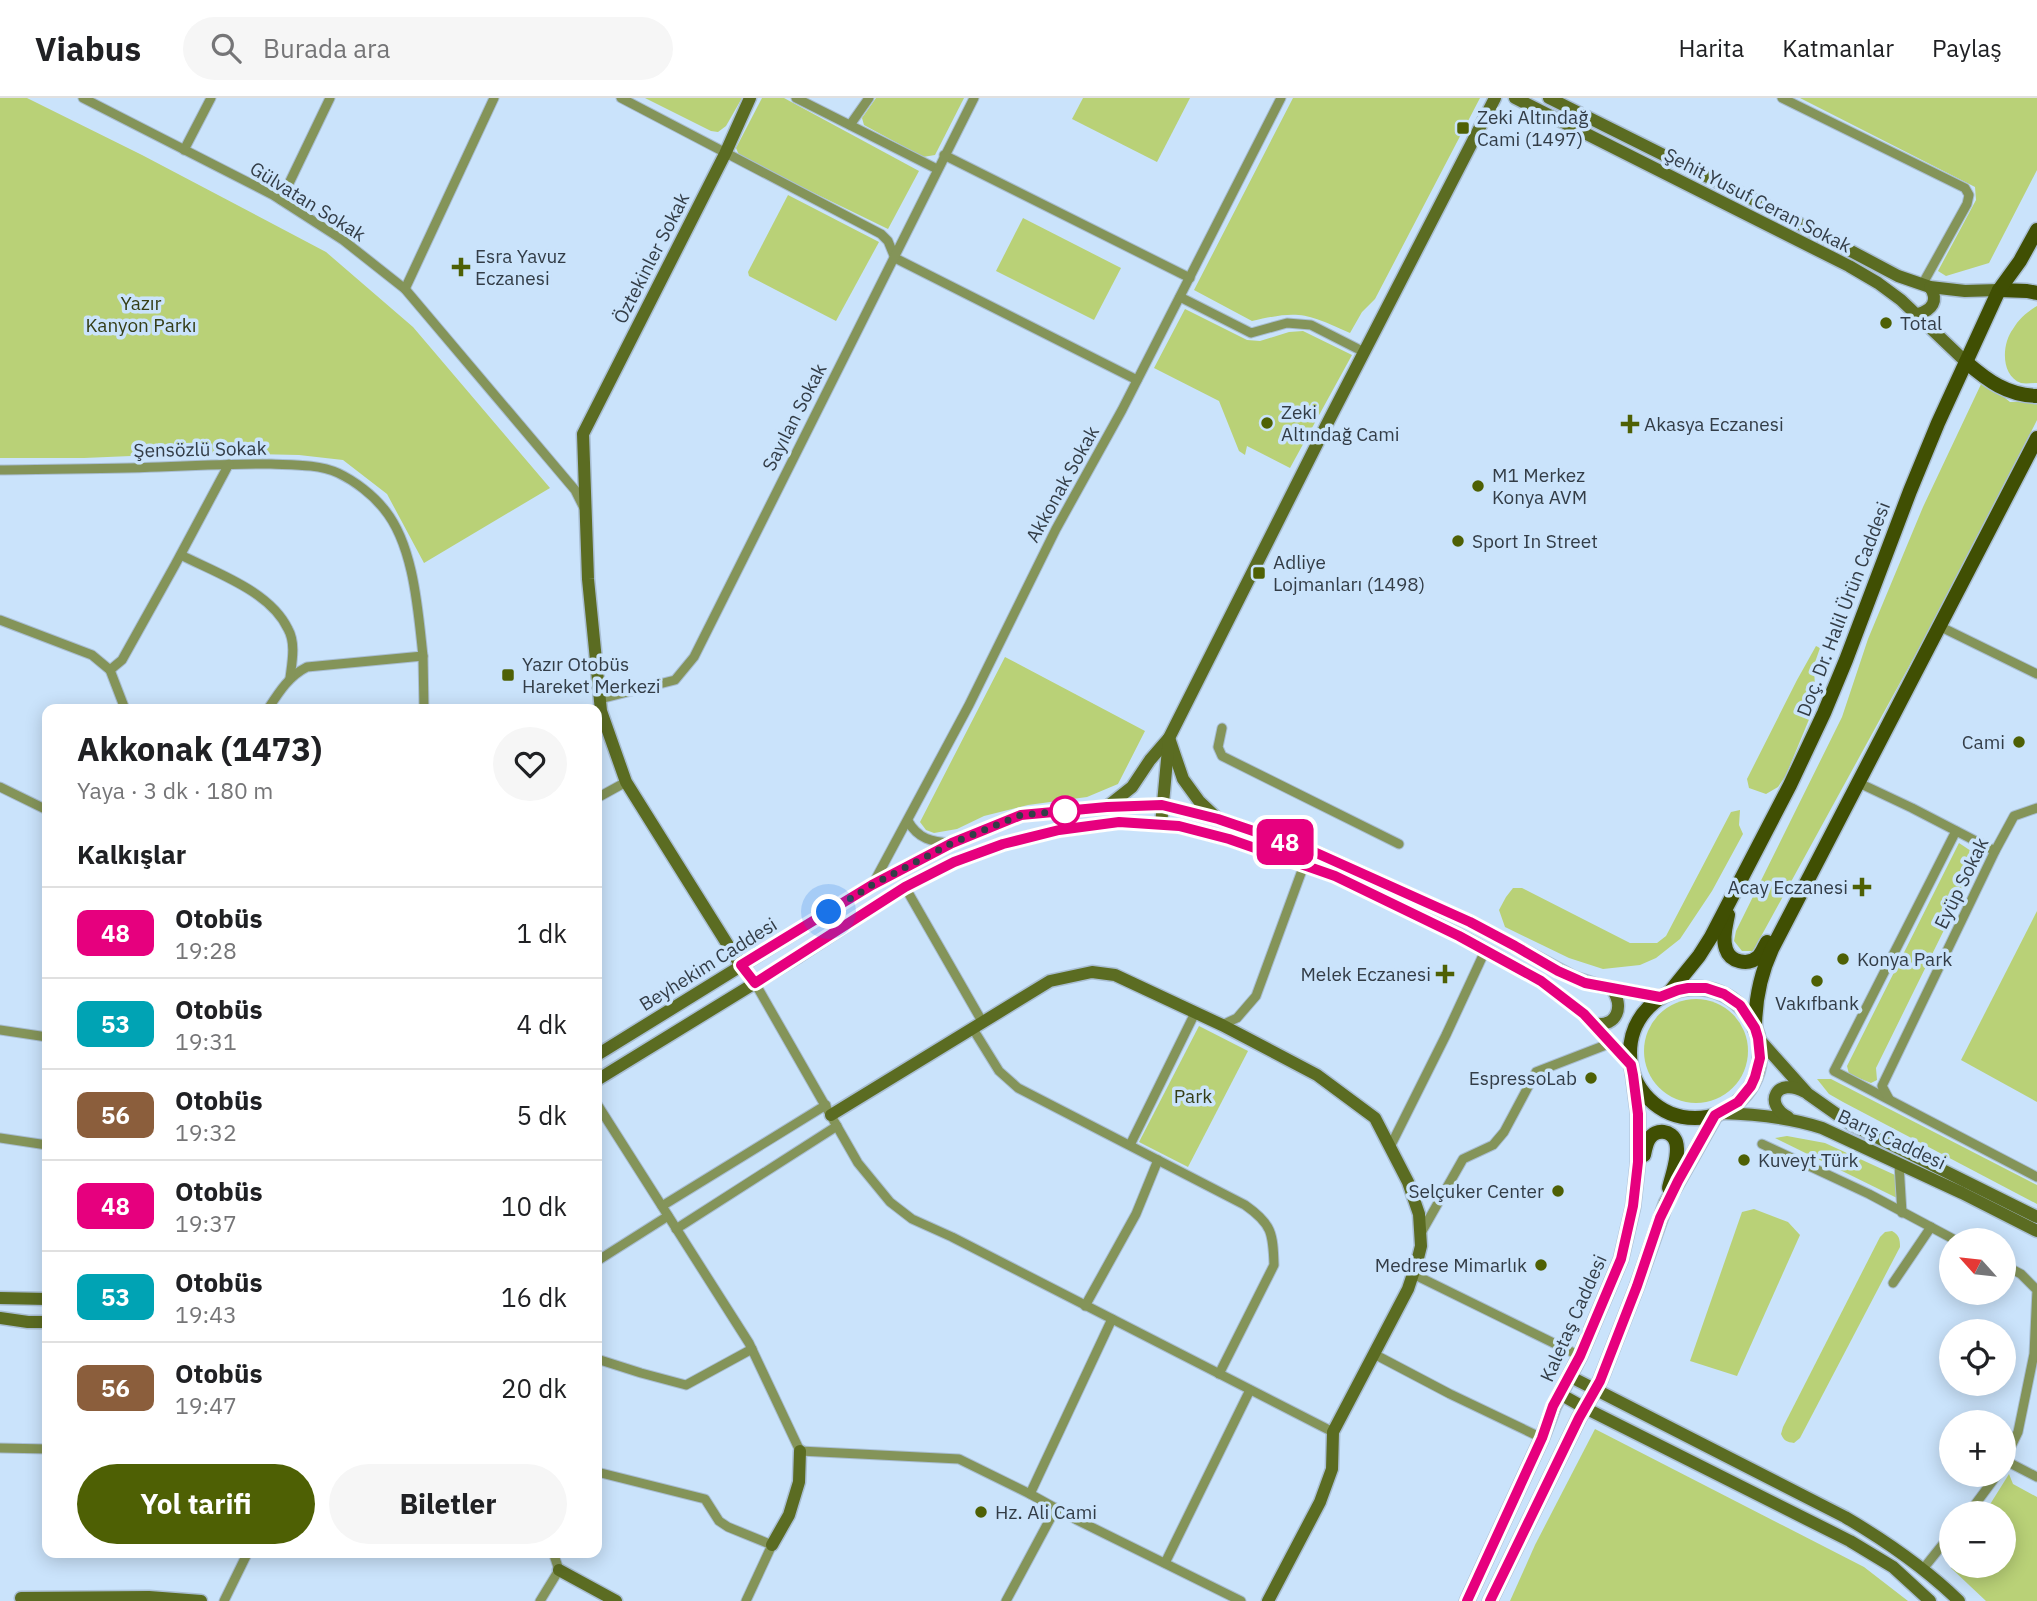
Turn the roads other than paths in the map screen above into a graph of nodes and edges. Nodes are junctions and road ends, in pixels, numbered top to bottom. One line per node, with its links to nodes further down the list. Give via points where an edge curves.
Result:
1 (83, 98): 16 (street, Gülvatan Sokak)
2 (211, 98): 16 (street)
3 (330, 98): 20 (street)
4 (494, 98): 25 (street)
5 (621, 98): 17 (street)
6 (750, 98): 17 (street, Öztekinler Sokak)
7 (796, 98): 15 (street)
8 (869, 98): 15 (street)
9 (974, 98): 18 (street, Sayılan Sokak)
10 (1281, 98): 23 (street, Akkonak Sokak)
11 (1496, 98): 30 (street)
12 (1515, 98): 29 (street, Şehit Yusuf Ceran Sokak, via 1849,266)
13 (1549, 98): 24 (street, Şehit Yusuf Ceran Sokak, via 1898,276)
14 (1782, 98): 24 (street, via 1965,188 1968,204)
15 (850, 125): 19 (street)
16 (184, 150): 20 (street, Gülvatan Sokak)
17 (725, 154): 22 (street, via 880,234); 37 (street, Öztekinler Sokak, via 583,433)
18 (944, 155): 19 (street, Sayılan Sokak); 23 (street)
19 (937, 169): 22 (street, Sayılan Sokak)
20 (281, 200): 25 (street, Gülvatan Sokak, via 343,240)
21 (2037, 230): 26 (main road, Doç. Dr. Halil Ürün Caddesi)
22 (895, 258): 32 (street); 45 (street, Sayılan Sokak, via 694,657 675,680)
23 (1190, 278): 28 (street, Akkonak Sokak)
24 (1926, 286): 26 (street, Şehit Yusuf Ceran Sokak); 29 (street, via 1935,298 1929,310)
25 (405, 289): 37 (street, Gülvatan Sokak, via 575,490)
26 (1999, 290): 27 (main road); 31 (main road, Doç. Dr. Halil Ürün Caddesi)
27 (2037, 293)
28 (1180, 297): 30 (street, via 1251,333 1287,323 1311,325); 32 (street, Akkonak Sokak)
29 (1917, 314): 31 (street, Şehit Yusuf Ceran Sokak)
30 (1364, 352): 52 (street)
31 (1966, 362): 33 (main road, via 2004,390); 71 (main road, Doç. Dr. Halil Ürün Caddesi, via 1923,458 1824,713)
32 (1137, 380): 62 (street, Akkonak Sokak)
33 (2037, 396)
34 (2037, 438): 40 (main road)
35 (229, 464): 36 (street, Şensözlü Sokak); 38 (street); 41 (street, Şensözlü Sokak, via 307,465 338,473 364,489 386,511 407,555)
36 (0, 470)
37 (585, 509): 45 (street)
38 (181, 555): 42 (street, via 122,660); 44 (street, via 256,593 277,612 289,630 293,651)
39 (0, 620): 42 (street, via 92,655)
40 (1939, 626): 43 (street); 54 (main road)
41 (423, 656): 44 (street, via 307,667); 48 (street, Şensözlü Sokak)
42 (110, 670): 46 (street)
43 (2037, 674)
44 (290, 679): 47 (street)
45 (600, 699): 49 (street)
46 (123, 704)
47 (272, 704)
48 (424, 704)
49 (600, 704)
50 (602, 713): 53 (street)
51 (1222, 728): 66 (street, via 1218,747 1222,756)
52 (1169, 738): 57 (street); 59 (street, via 1132,787); 61 (street, via 1183,779)
53 (626, 782): 56 (street); 74 (street)
54 (1858, 783): 64 (street); 72 (main road)
55 (0, 786): 58 (street)
56 (602, 795)
57 (1162, 805): 59 (street, Beyhekim Caddesi); 61 (street, Beyhekim Caddesi); 63 (street)
58 (42, 807)
59 (1107, 807): 65 (street, Beyhekim Caddesi, via 1021,815)
60 (2037, 808): 67 (street, Eyüp Sokak, via 2014,816)
61 (1218, 819): 76 (street, Beyhekim Caddesi, via 1338,862 1470,922 1574,978)
62 (908, 821): 65 (street, via 922,838); 69 (street, Akkonak Sokak)
63 (1161, 825): 68 (street, Beyhekim Caddesi, via 1229,839); 70 (street, Beyhekim Caddesi, via 1119,822 1025,838 954,862)
64 (1956, 831): 67 (street); 90 (street, via 1834,1071)
65 (952, 843): 69 (street, Beyhekim Caddesi)
66 (1399, 844)
67 (1995, 851): 90 (street, Eyüp Sokak, via 1882,1086)
68 (1304, 865): 73 (street, Beyhekim Caddesi); 80 (street, via 1256,996 1237,1018)
69 (872, 885): 74 (street, Beyhekim Caddesi)
70 (905, 887): 75 (street, Beyhekim Caddesi); 81 (street)
71 (1730, 904): 72 (main road, via 1726,950 1742,962 1757,958); 77 (main road, Doç. Dr. Halil Ürün Caddesi, via 1699,956)
72 (1792, 911): 83 (main road, via 1765,964)
73 (1485, 951): 79 (street, Beyhekim Caddesi, via 1541,981); 99 (street)
74 (741, 965): 75 (street); 86 (street, Beyhekim Caddesi)
75 (755, 983): 88 (street, Beyhekim Caddesi); 93 (street)
76 (1612, 989): 77 (street, Beyhekim Caddesi); 79 (street, via 1619,1005 1616,1015 1608,1023)
77 (1665, 995): 83 (main road, via 1688,988 1715,991 1740,1005); 87 (main road, via 1646,1010 1635,1027 1630,1046)
78 (1195, 1013): 80 (street); 81 (street, via 1115,975 1092,972 1050,981); 98 (street)
79 (1594, 1024): 85 (street, Beyhekim Caddesi)
80 (1222, 1025): 99 (street, via 1317,1074 1375,1118)
81 (978, 1026): 93 (street); 98 (street, via 999,1071 1018,1088)
82 (0, 1030): 84 (street)
83 (1757, 1033): 89 (street, Barış Caddesi); 92 (main road, via 1760,1058 1755,1077 1738,1102)
84 (42, 1036)
85 (1611, 1043): 87 (street, Beyhekim Caddesi); 113 (street, via 1536,1072 1504,1132 1493,1145 1463,1159)
86 (602, 1052)
87 (1632, 1070): 92 (main road, via 1645,1095 1664,1110 1686,1118); 103 (main road, Kaletaş Caddesi, via 1639,1137)
88 (602, 1077)
89 (1808, 1094): 94 (street, via 1787,1086 1776,1095 1777,1108); 108 (street, Barış Caddesi, via 1852,1125)
90 (1890, 1101): 102 (street)
91 (602, 1112): 105 (street)
92 (1718, 1114): 94 (street, Barış Caddesi); 104 (main road)
93 (831, 1115): 105 (street); 110 (street); 120 (street, via 858,1163 890,1202 912,1219)
94 (1794, 1121): 101 (street, Barış Caddesi, via 1839,1135)
95 (0, 1138): 96 (street)
96 (42, 1144)
97 (1762, 1144): 106 (street)
98 (1130, 1145): 100 (street)
99 (1390, 1147): 113 (street, via 1408,1182 1419,1214)
100 (1158, 1160): 120 (street, via 1136,1214); 128 (street, via 1245,1205 1269,1227 1274,1265)
101 (1899, 1164): 106 (street); 112 (street, Barış Caddesi)
102 (2037, 1177)
103 (1636, 1189): 104 (main road, via 1648,1140 1658,1132 1671,1134 1677,1153); 126 (main road, Kaletaş Caddesi, via 1616,1275)
104 (1666, 1203): 131 (main road)
105 (662, 1206): 107 (street)
106 (1902, 1213): 109 (street)
107 (668, 1216): 110 (street); 114 (street)
108 (2037, 1216)
109 (1931, 1227): 111 (street); 117 (street)
110 (676, 1229): 124 (street)
111 (1939, 1231)
112 (2037, 1231)
113 (1420, 1234): 116 (street)
114 (602, 1258)
115 (2016, 1271): 135 (street, via 2037,1290 2035,1354)
116 (1413, 1274): 125 (street); 126 (street)
117 (1893, 1283)
118 (0, 1298): 119 (street)
119 (42, 1299)
120 (1085, 1306): 122 (street)
121 (0, 1318): 123 (street)
122 (1112, 1320): 128 (street); 143 (street)
123 (42, 1322)
124 (752, 1349): 127 (street, via 686,1385); 139 (street)
125 (1374, 1354): 134 (street); 136 (street)
126 (1580, 1356): 129 (main road, Kaletaş Caddesi)
127 (602, 1361)
128 (1219, 1374): 130 (street)
129 (1569, 1376): 131 (street); 132 (main road, Kaletaş Caddesi)
130 (1250, 1390): 134 (street); 149 (street)
131 (1595, 1391): 133 (main road); 150 (street, via 1845,1517)
132 (1560, 1394): 133 (street); 136 (main road, Kaletaş Caddesi)
133 (1585, 1408): 163 (main road); 164 (street, via 1850,1541 1892,1567)
134 (1333, 1432): 161 (street, via 1332,1469 1320,1502)
135 (2016, 1436)
136 (1542, 1438): 162 (main road, Kaletaş Caddesi)
137 (0, 1448): 138 (street)
138 (42, 1449)
139 (800, 1451): 143 (street, via 959,1458); 145 (street, via 799,1482 789,1515)
140 (2016, 1466): 142 (street)
141 (602, 1473): 145 (street, via 705,1499 719,1521)
142 (2037, 1477)
143 (1030, 1494): 144 (street)
144 (1056, 1508): 149 (street); 159 (street)
145 (772, 1545): 158 (street)
146 (1939, 1549): 150 (street)
147 (245, 1558): 155 (street)
148 (555, 1558): 151 (street)
149 (1165, 1563): 160 (street)
150 (1923, 1569): 165 (street)
151 (559, 1570): 156 (street); 157 (street)
152 (16, 1599): 153 (street)
153 (93, 1599): 154 (street)
154 (201, 1601)
155 (224, 1601)
156 (540, 1601)
157 (616, 1601)
158 (746, 1601)
159 (1006, 1601)
160 (1241, 1601)
161 (1268, 1601)
162 (1467, 1601)
163 (1490, 1601)
164 (1930, 1601)
165 (1959, 1601)

